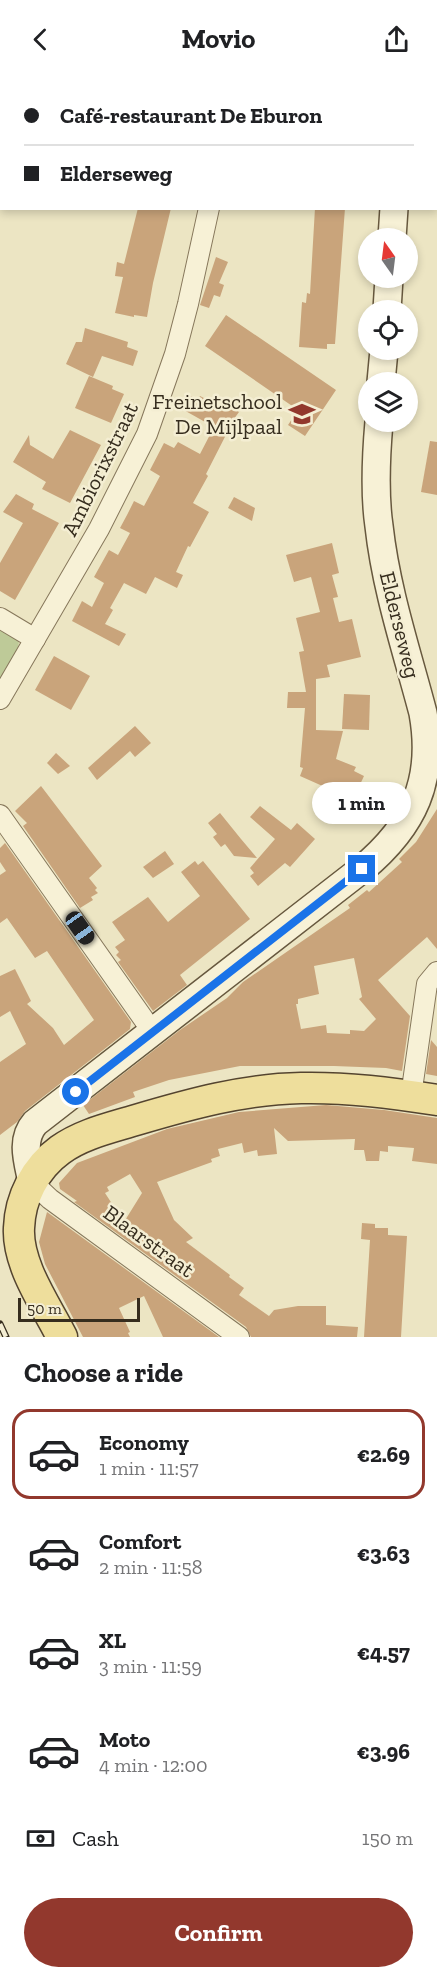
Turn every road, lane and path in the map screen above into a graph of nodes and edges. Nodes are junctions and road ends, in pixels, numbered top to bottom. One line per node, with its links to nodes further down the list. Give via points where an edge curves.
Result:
1 (208, 210): 6 (street, Ambiorixstraat, via 186,314 156,414 99,530)
2 (394, 210): 3 (main road)
3 (393, 228)
4 (378, 432): 8 (main road, Elderseweg, via 378,525 385,569)
5 (0, 618): 6 (street)
6 (35, 639): 7 (street, Ambiorixstraat)
7 (0, 699)
8 (432, 737): 11 (main road, Elderseweg, via 420,794 392,841 362,869)
9 (0, 815): 11 (street)
10 (437, 972): 12 (street, via 427,984)
11 (152, 1031): 13 (main road, Elderseweg, via 29,1130 26,1147)
12 (424, 1098): 13 (main road, via 349,1088 299,1088 217,1098 77,1140 52,1157)
13 (32, 1182): 14 (main road, via 20,1211 21,1252); 15 (street, Blaarstraat)
14 (62, 1337)
15 (239, 1337)

